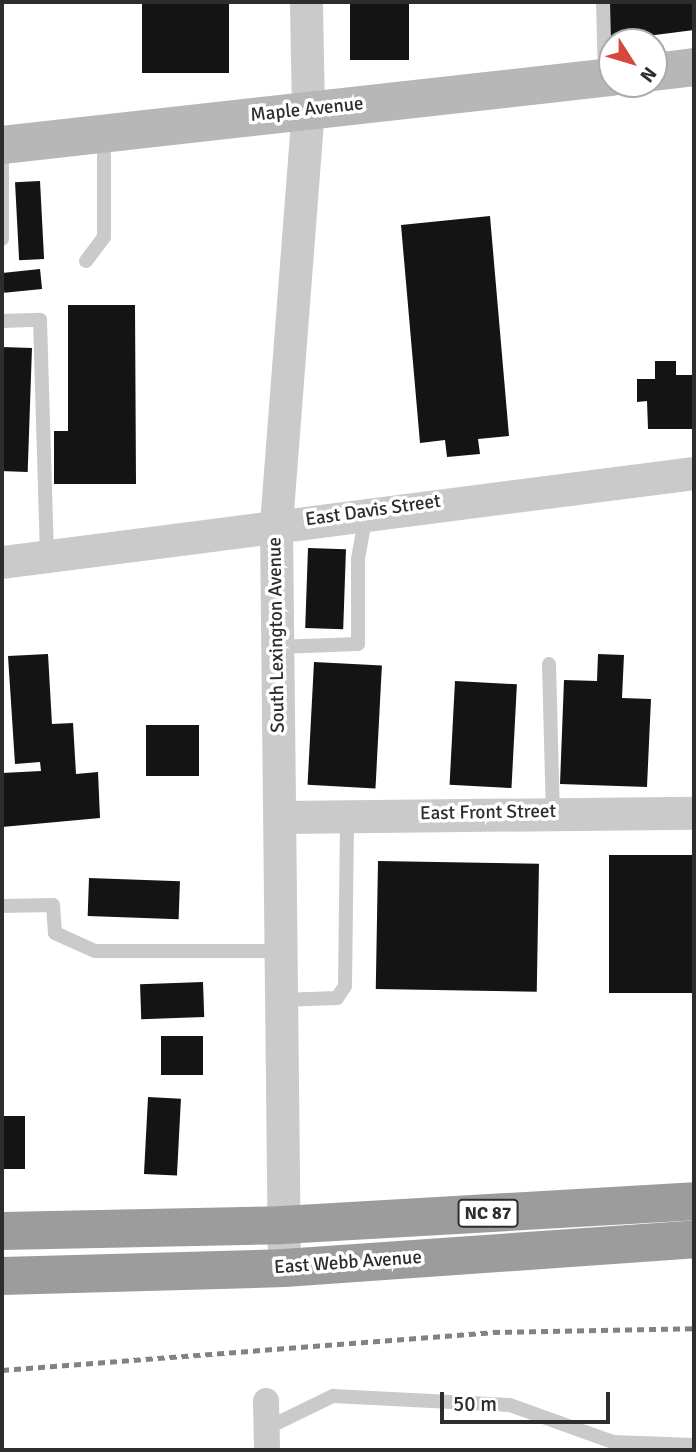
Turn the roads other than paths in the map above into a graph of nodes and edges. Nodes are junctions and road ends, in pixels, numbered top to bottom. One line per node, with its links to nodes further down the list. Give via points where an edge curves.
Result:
1 (306, 2): 7 (street, South Lexington Avenue)
2 (603, 2): 3 (lane)
3 (605, 28)
4 (694, 67): 5 (main road)
5 (668, 70)
6 (598, 78): 7 (main road, Maple Avenue)
7 (308, 110): 8 (main road, Maple Avenue); 16 (street, South Lexington Avenue)
8 (104, 134): 9 (main road, Maple Avenue); 12 (lane, via 104,237)
9 (2, 145)
10 (2, 151): 11 (lane)
11 (2, 239)
12 (86, 261)
13 (2, 321): 17 (lane, via 40,320)
14 (694, 473): 15 (street, East Davis Street)
15 (366, 512): 16 (street, East Davis Street); 19 (lane, via 358,559 358,644)
16 (276, 524): 17 (street, East Davis Street); 19 (street, South Lexington Avenue)
17 (47, 554): 18 (street, East Davis Street)
18 (5, 557)
19 (276, 647): 24 (street, South Lexington Avenue)
20 (549, 664): 21 (lane)
21 (552, 812): 22 (street, East Front Street); 23 (street, East Front Street)
22 (694, 813)
23 (346, 816): 24 (street, East Front Street); 27 (lane, via 345,986 337,999)
24 (282, 817): 26 (street, South Lexington Avenue)
25 (2, 906): 26 (lane, via 53,905 55,933 95,951)
26 (282, 951): 27 (street, South Lexington Avenue)
27 (282, 1000): 29 (street, South Lexington Avenue)
28 (694, 1201): 29 (highway, NC 87)
29 (282, 1225): 30 (highway, NC 87); 32 (street, South Lexington Avenue)
30 (2, 1231)
31 (694, 1238): 32 (highway, East Webb Avenue / NC 87)
32 (284, 1268): 33 (highway, East Webb Avenue / NC 87)
33 (2, 1276)
34 (266, 1401): 35 (street)
35 (266, 1439): 36 (lane, via 332,1396 510,1405 613,1442)
36 (694, 1445)

